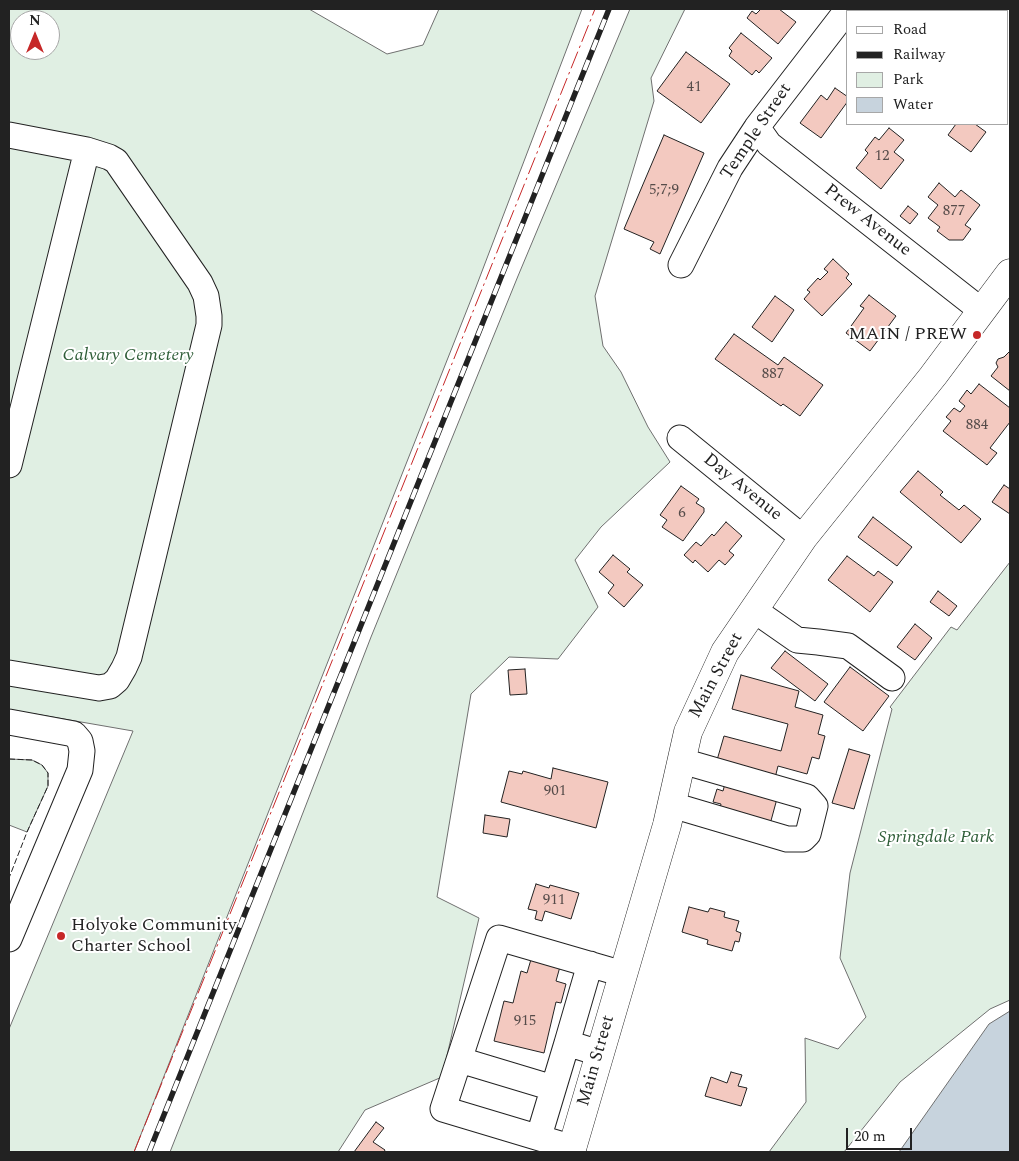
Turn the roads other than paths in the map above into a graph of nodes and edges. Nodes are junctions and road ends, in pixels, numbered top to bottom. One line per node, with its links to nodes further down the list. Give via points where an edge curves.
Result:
1 (846, 12): 2 (street, Temple Street)
2 (757, 127): 5 (street, Temple Street, via 730,168); 7 (street, Prew Avenue, via 769,144)
3 (9, 135): 4 (street)
4 (87, 150): 9 (street); 12 (street, via 109,157 121,167 200,283 208,303 209,324 124,668 110,686 98,688)
5 (681, 265)
6 (1010, 273): 7 (main road, Main Street)
7 (982, 311): 10 (main road, Main Street)
8 (680, 438): 10 (street, Day Avenue)
9 (9, 465)
10 (803, 538): 11 (main road, Main Street)
11 (754, 610): 13 (street, via 797,640 848,646); 15 (main road, Main Street, via 725,652 688,732)
12 (9, 673)
13 (892, 678)
14 (9, 722): 17 (street, via 74,734 82,751 80,770)
15 (682, 761): 16 (main road, Main Street); 16 (street, via 807,797 814,806 808,834 803,839 787,839)
16 (672, 805): 19 (main road, Main Street)
17 (9, 940)
18 (590, 964): 19 (street); 20 (street); 22 (street, via 499,938)
19 (623, 974): 21 (main road, Main Street)
20 (566, 1043): 21 (street); 23 (street)
21 (599, 1053): 25 (main road, Main Street)
22 (460, 1060): 23 (street); 24 (street, via 443,1108)
23 (554, 1088): 24 (street)
24 (539, 1136): 25 (street)
25 (572, 1150)

